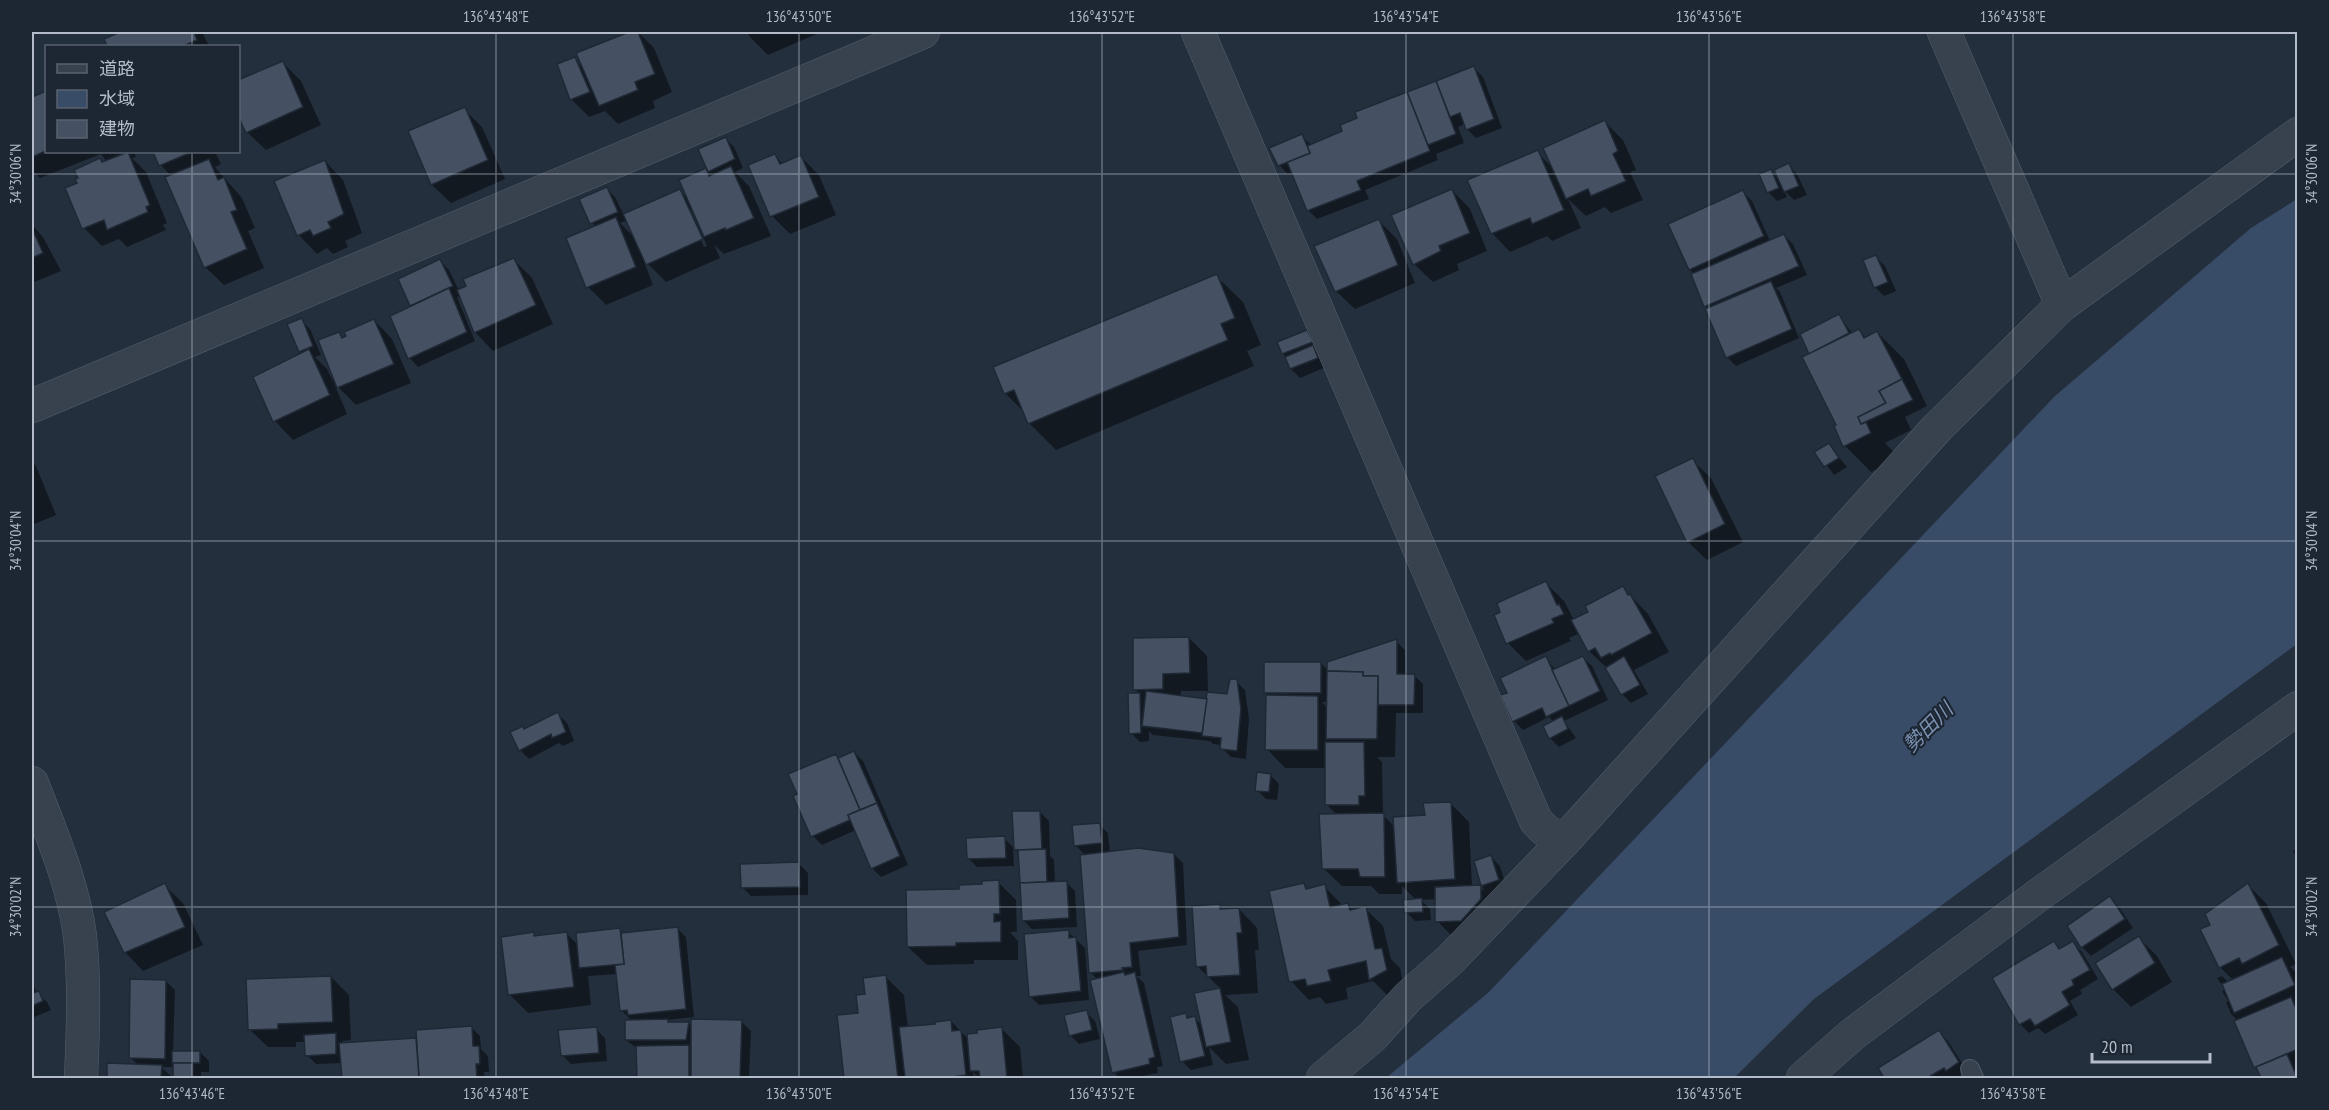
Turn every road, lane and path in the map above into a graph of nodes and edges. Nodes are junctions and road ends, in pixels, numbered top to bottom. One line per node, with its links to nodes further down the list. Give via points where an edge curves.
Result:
1 (923, 32): 6 (street)
2 (1198, 32): 9 (street, via 1536,821)
3 (1944, 32): 5 (street)
4 (2298, 134): 5 (street)
5 (2062, 305): 9 (street, via 1938,428)
6 (32, 406)
7 (2298, 708): 12 (street, via 2037,896 1853,1034)
8 (32, 783): 10 (street, via 63,865 80,935)
9 (1564, 841): 11 (street, via 1373,1036)
10 (81, 1078)
11 (1323, 1078)
12 (1803, 1078)

